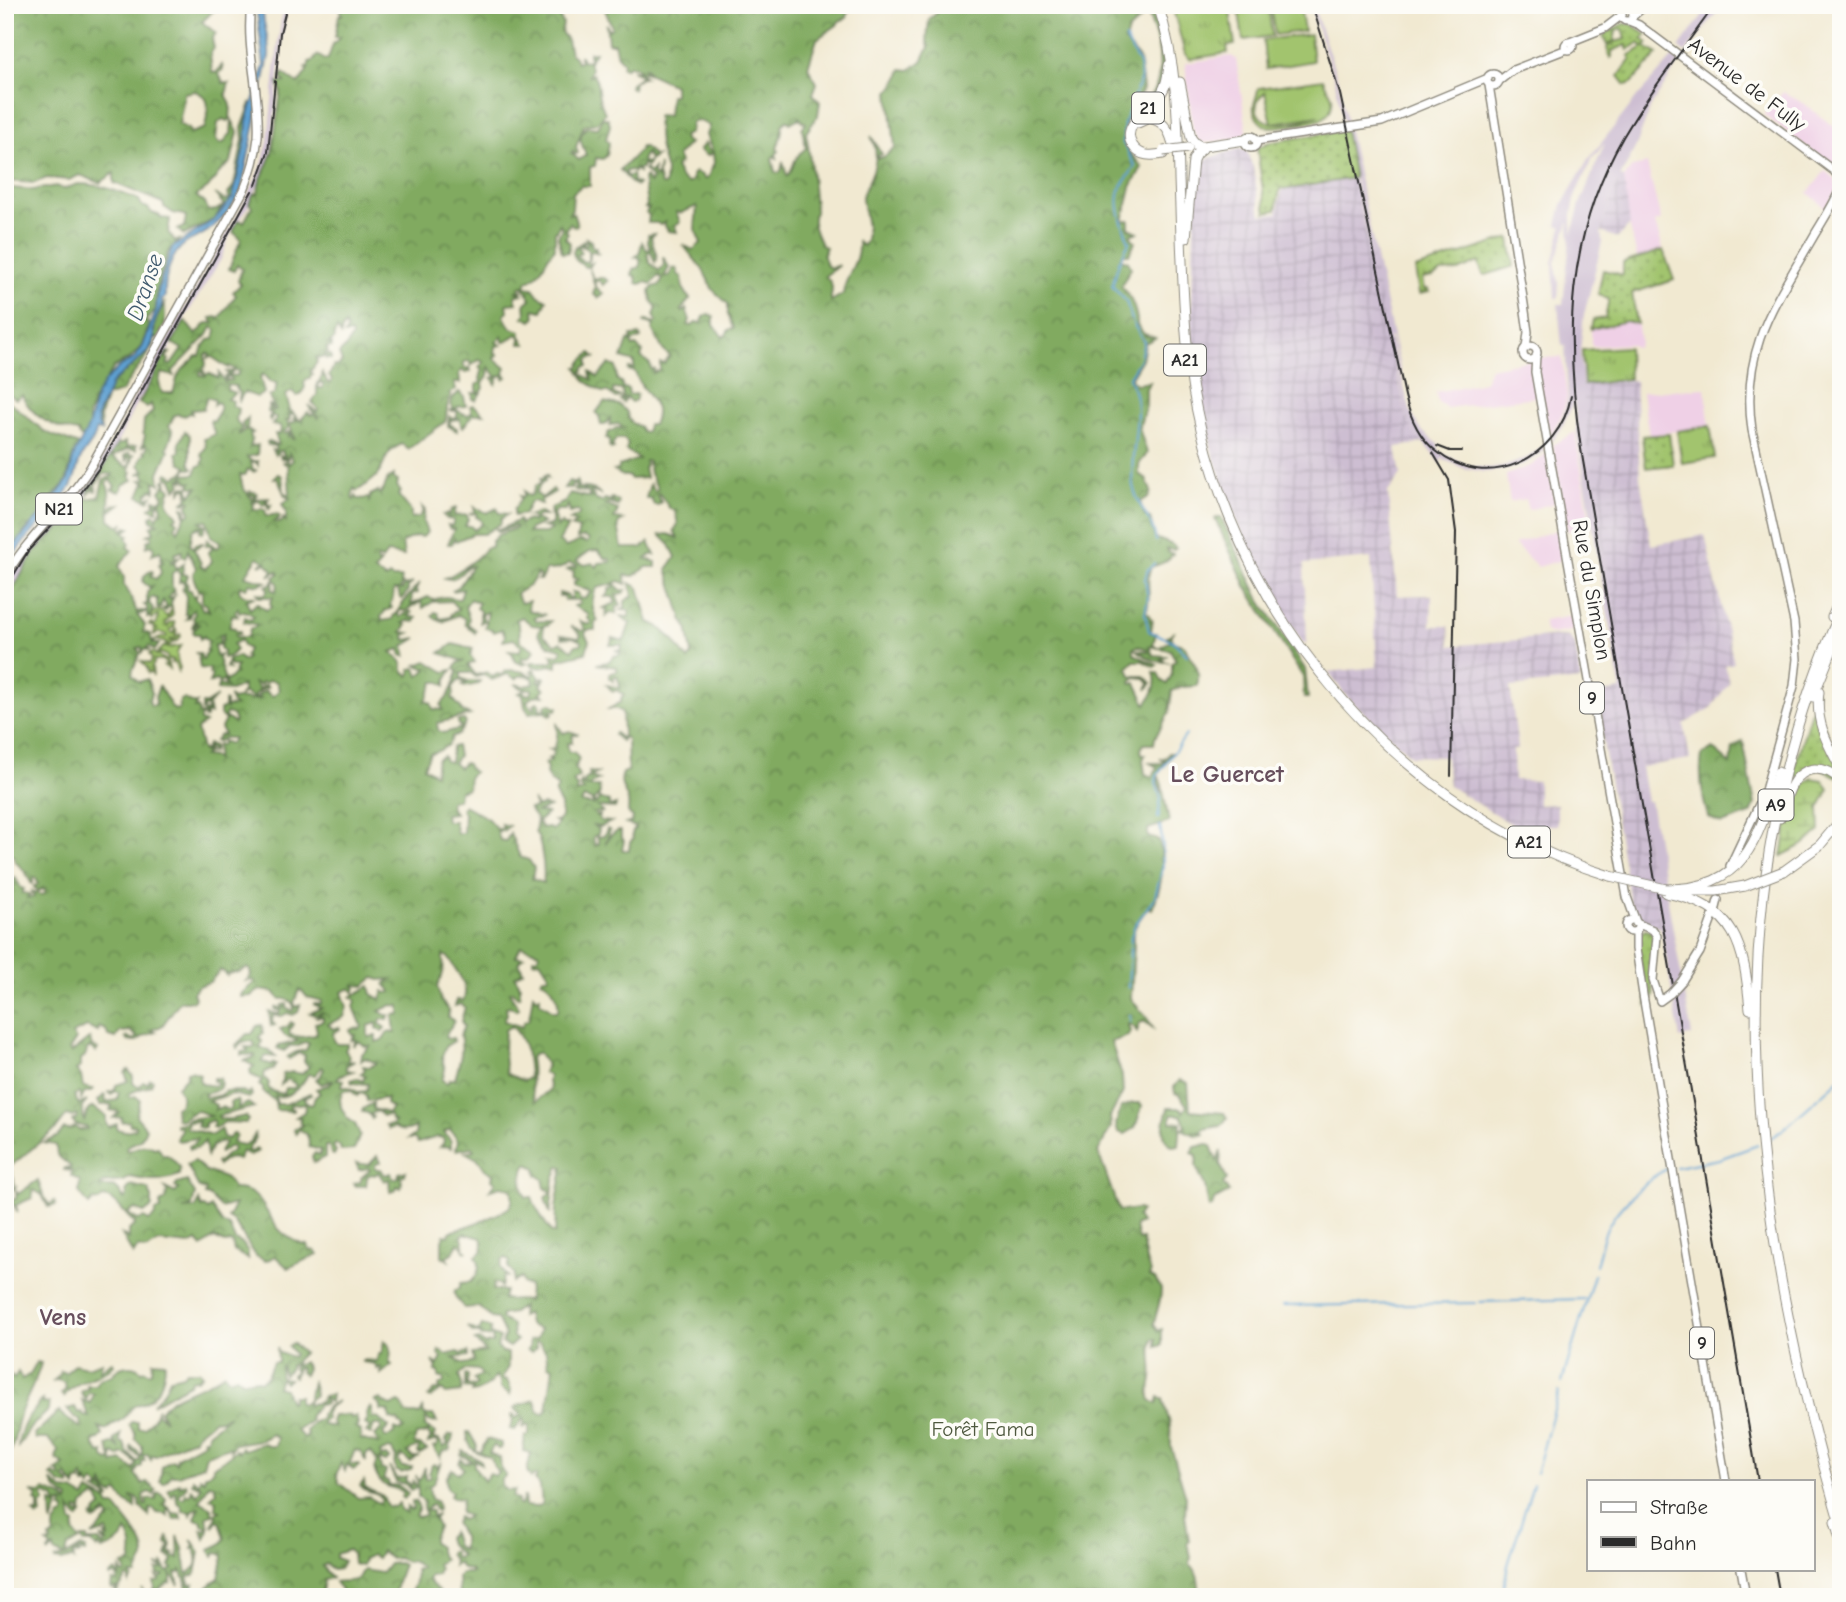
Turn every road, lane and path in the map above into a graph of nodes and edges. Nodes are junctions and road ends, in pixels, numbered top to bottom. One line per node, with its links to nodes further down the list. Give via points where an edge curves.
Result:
1 (251, 5): 19 (main road, N21, via 249,33 258,121 255,154 244,190 80,484 23,548)
2 (1158, 5): 6 (highway, A21)
3 (1646, 5): 4 (main road)
4 (1631, 14): 5 (main road, Avenue de Fully); 5 (main road); 7 (main road)
5 (1641, 27): 13 (main road, Avenue de Fully)
6 (1167, 36): 8 (highway, A21); 10 (highway, 21, via 1191,138); 11 (highway, 21, via 1165,87 1129,134 1141,153)
7 (1493, 81): 9 (main road, via 1477,83 1379,123 1256,141 1251,136); 35 (main road, Rue du Simplon / 9, via 1531,353)
8 (1174, 82): 12 (highway, A21); 17 (highway, A21)
9 (1245, 142): 10 (highway)
10 (1202, 148): 11 (highway, bridge); 18 (highway, via 1192,163)
11 (1163, 153): 12 (highway, via 1137,147 1132,135 1138,123 1149,118 1163,124 1171,136)
12 (1175, 159): 17 (highway, A21)
13 (1837, 172): 14 (main road, Avenue de Fully)
14 (1841, 180)
15 (1841, 187): 16 (main road)
16 (1839, 195): 31 (main road, via 1769,315 1752,366 1752,430 1794,622 1797,659 1764,794)
17 (1178, 213): 18 (highway, A21); 27 (highway, A21, via 1181,324 1190,396 1208,470 1238,548 1279,622 1322,681 1379,743)
18 (1185, 318): 27 (highway, A21, via 1194,392 1209,457 1230,519 1261,584 1299,645 1341,697)
19 (5, 578)
20 (1841, 598): 24 (highway, A9, via 1807,680)
21 (1841, 611): 39 (highway, A9, via 1800,716 1773,823 1758,940)
22 (1841, 628): 23 (highway)
23 (1829, 655): 25 (highway, via 1818,712 1824,739); 28 (highway, via 1801,734)
24 (1781, 762): 33 (highway, A21, via 1760,831 1748,853 1716,879); 38 (highway, A9, via 1758,885)
25 (1841, 769)
26 (1841, 781): 28 (highway, via 1823,770 1802,774 1791,787)
27 (1448, 797): 33 (highway, A21, bridge, via 1533,845 1610,878)
28 (1780, 818): 39 (highway, via 1766,910)
29 (1841, 820): 32 (highway, A21, via 1820,845)
30 (1841, 826): 32 (highway, A21, via 1817,852)
31 (1730, 866)
32 (1783, 873): 33 (highway, A21, bridge, via 1744,888)
33 (1672, 892): 38 (highway, A21, via 1712,911 1734,935 1745,964)
34 (1716, 908): 36 (main road, bridge, via 1698,957 1682,981 1660,1001 1653,967 1657,938)
35 (1634, 927): 36 (main road); 37 (main road, Rue du Simplon / 9)
36 (1648, 928): 37 (main road, via 1637,935)
37 (1637, 961): 41 (main road, Rue du Simplon / 9)
38 (1750, 1014): 40 (highway, A9)
39 (1755, 1042): 40 (highway, A9)
40 (1759, 1145): 42 (highway, A9, via 1787,1312); 45 (highway, A9, via 1772,1259 1790,1348)
41 (1726, 1480)
42 (1834, 1502): 43 (highway); 44 (highway, A9)
43 (1841, 1519)
44 (1841, 1527)
45 (1841, 1543)
46 (1741, 1570): 47 (main road)
47 (1746, 1597)

